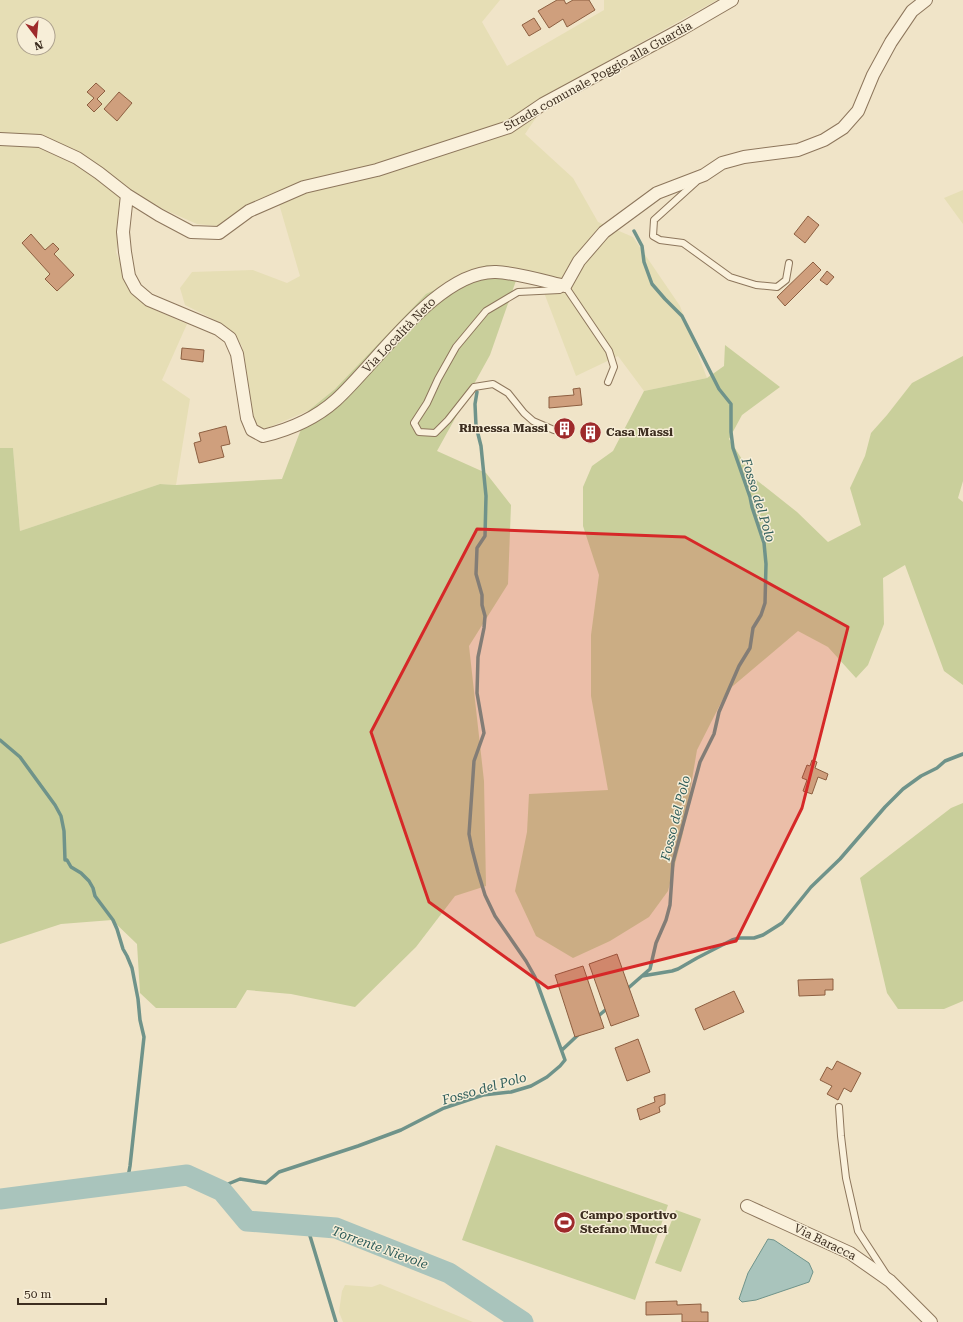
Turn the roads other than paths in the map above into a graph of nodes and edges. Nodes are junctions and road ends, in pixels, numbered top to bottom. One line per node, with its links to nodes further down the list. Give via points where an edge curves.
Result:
1 (732, 0): 5 (street, Strada comunale Poggio alla Guardia, via 543,104 509,127 377,170 304,187 249,211 219,233 191,232)
2 (926, 0): 4 (street, via 912,11 891,42 858,111 843,128 824,140 798,150 744,157 722,163)
3 (0, 139): 5 (street, Strada comunale Poggio alla Guardia, via 40,140 77,158)
4 (704, 175): 6 (lane, via 654,220 653,236 660,240 683,243 730,277 756,285 777,288 786,280); 7 (street, via 657,193 604,232 579,261)
5 (127, 195): 7 (street, Via Località Neto, via 123,232 129,276 136,289 149,300 218,329 230,338 237,354 247,418 252,430 263,436 278,433 315,415 335,401 397,334 441,292 472,275 496,272)
6 (789, 263)
7 (565, 286): 8 (lane, via 609,351 614,367); 9 (lane, via 560,290 518,292 486,311 456,347 414,423 419,432 435,433 474,387 493,384 508,393 533,421)
8 (608, 382)
9 (554, 430)
10 (839, 1107): 12 (lane, via 846,1178 858,1231)
11 (747, 1206): 12 (street, Via Baracca, via 850,1253)
12 (890, 1281): 13 (street, Via Baracca)
13 (932, 1322)

